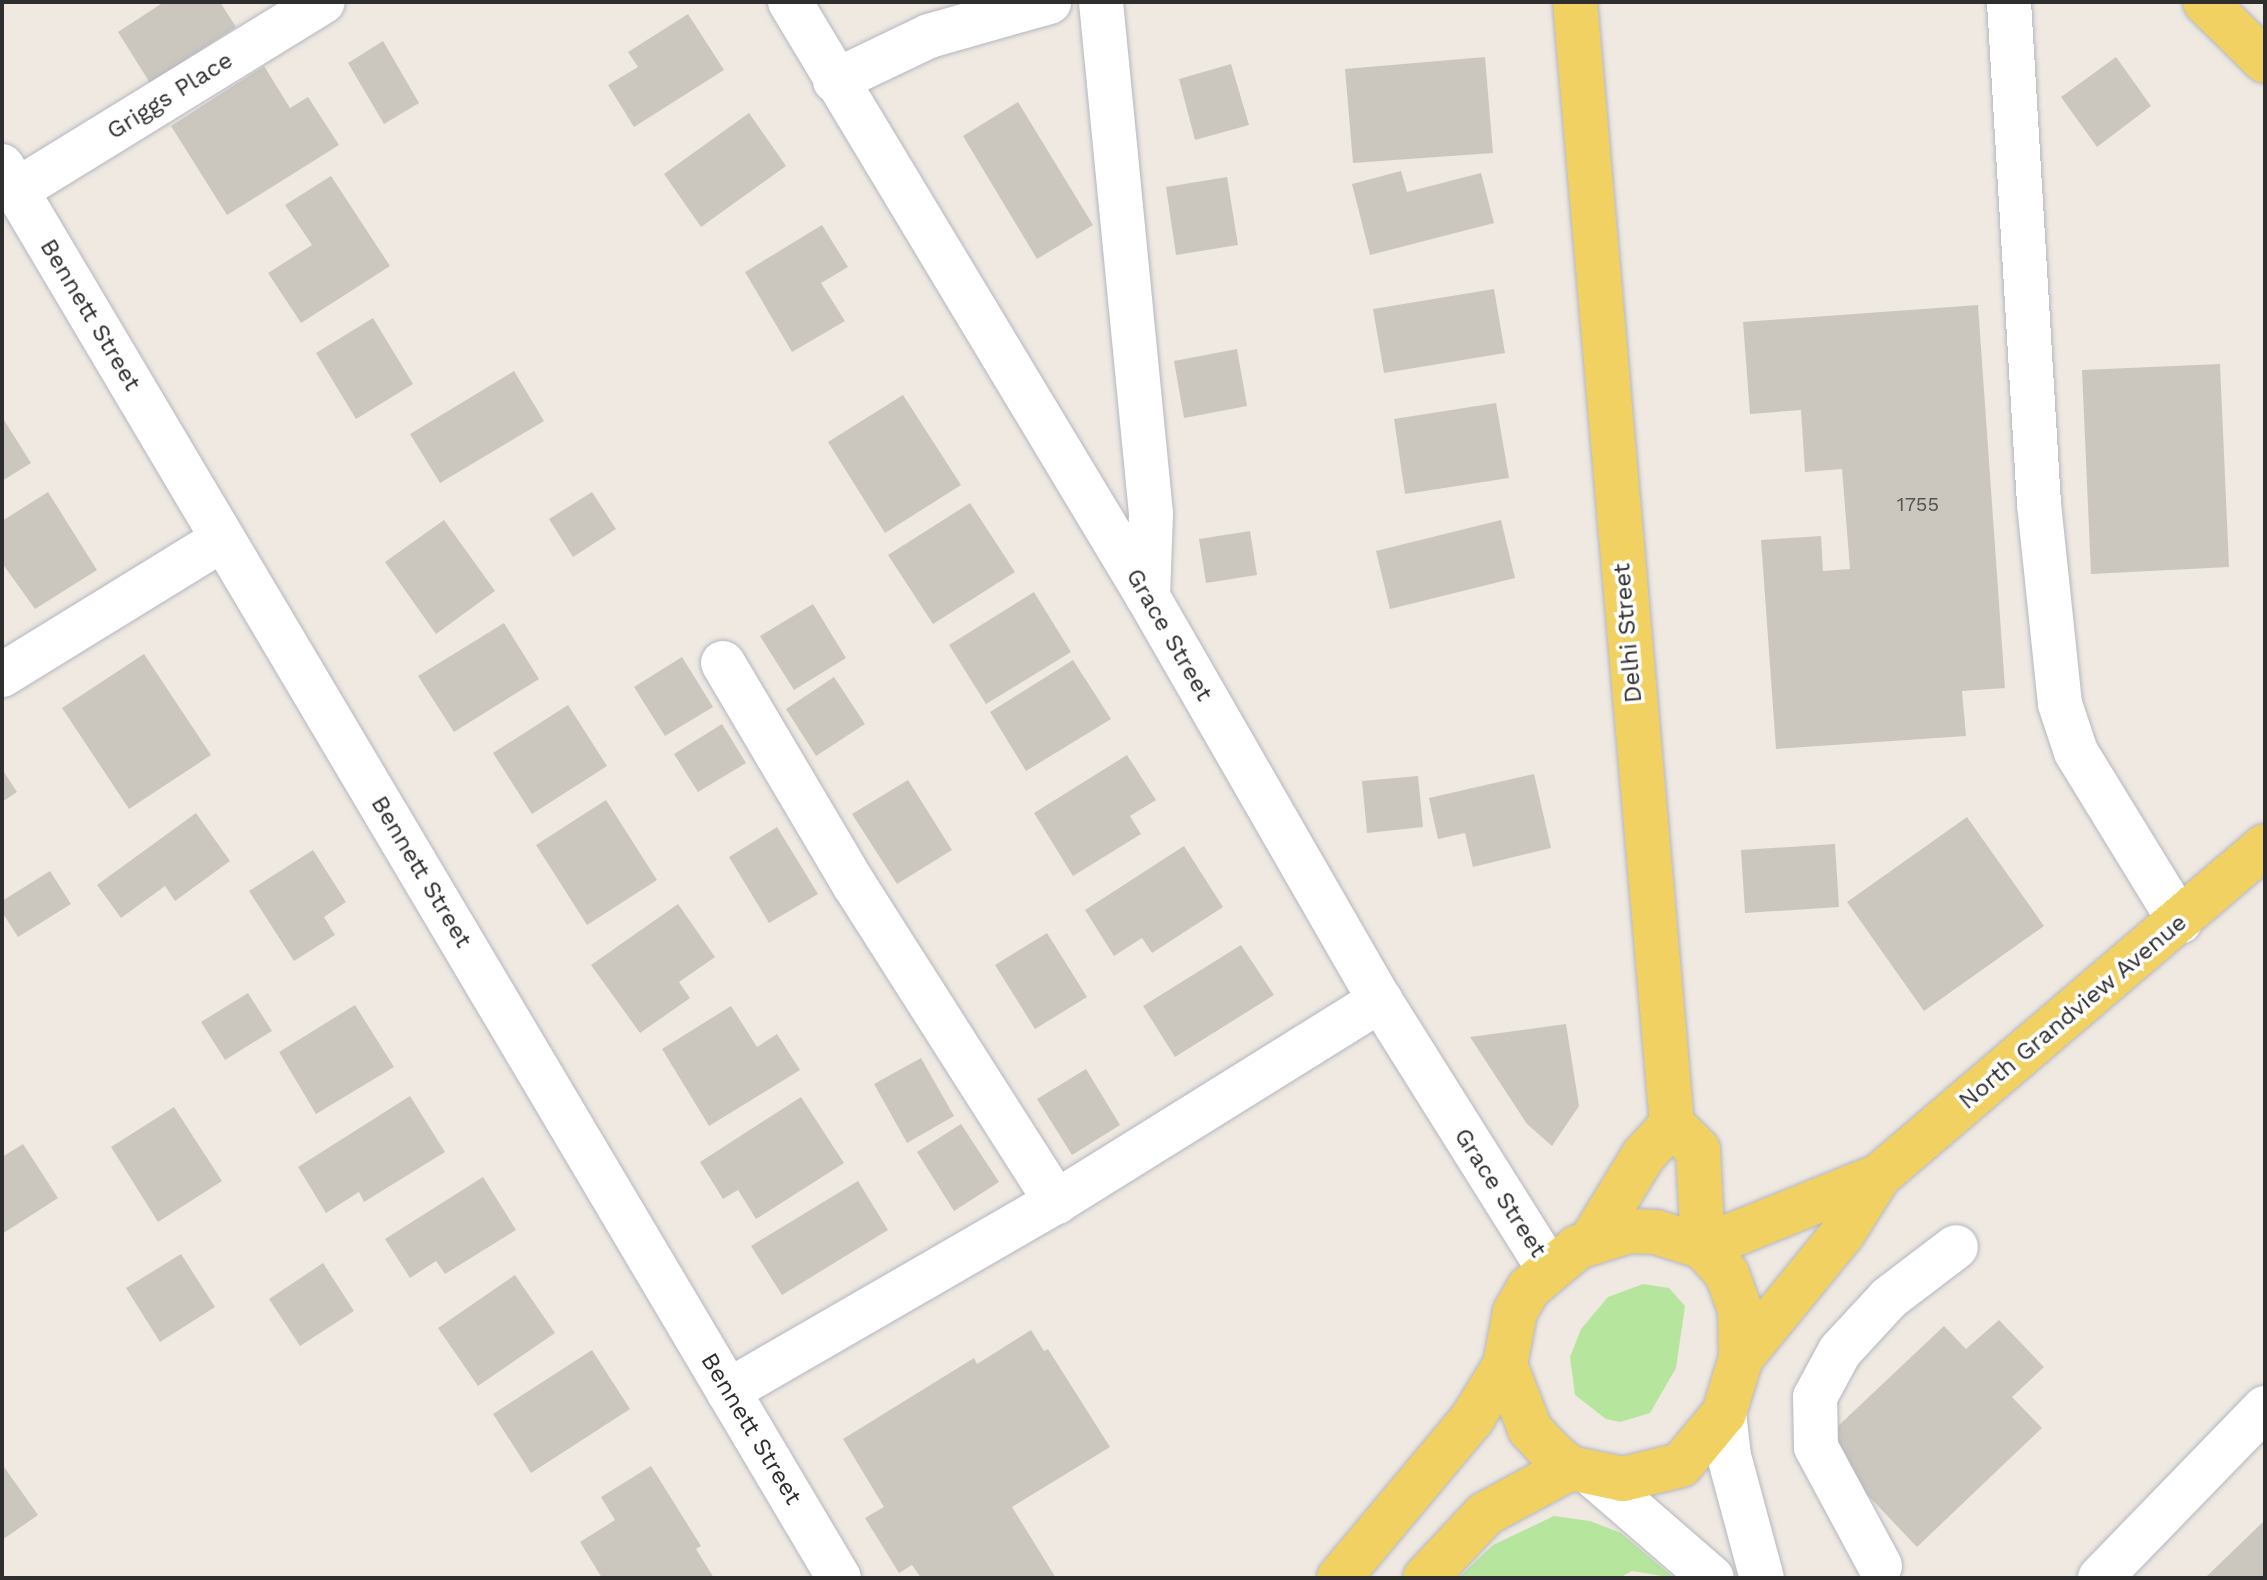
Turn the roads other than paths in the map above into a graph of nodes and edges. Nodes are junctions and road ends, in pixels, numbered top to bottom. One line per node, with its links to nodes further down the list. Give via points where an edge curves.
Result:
1 (323, 2): 10 (street, Griggs Place)
2 (790, 2): 9 (street, Grace Street)
3 (1049, 2): 9 (street, via 929,36)
4 (1101, 2): 12 (street, via 1151,514)
5 (1575, 2): 18 (main road, Delhi Street)
6 (2009, 2): 16 (street, via 2039,504 2060,704 2076,752)
7 (2205, 2): 8 (main road)
8 (2265, 61)
9 (835, 81): 12 (street, Grace Street)
10 (9, 178): 11 (street, Bennett Street)
11 (223, 539): 14 (street); 27 (street, Bennett Street)
12 (1148, 597): 17 (street, Grace Street)
13 (723, 663): 20 (street, via 855,886)
14 (2, 675)
15 (2265, 846): 16 (main road, North Grandview Avenue)
16 (2180, 922): 19 (main road, North Grandview Avenue)
17 (1380, 1000): 20 (street); 24 (street, Grace Street)
18 (1672, 1124): 21 (main road, via 1643,1156); 22 (main road, via 1698,1150)
19 (1879, 1176): 22 (main road, North Grandview Avenue); 25 (main road, North Grandview Avenue, via 1843,1233)
20 (1056, 1202): 27 (street)
21 (1593, 1238): 22 (main road, via 1656,1232); 24 (main road)
22 (1703, 1247): 25 (main road, via 1727,1274 1740,1310)
23 (1956, 1247): 31 (street, via 1889,1298 1840,1351 1815,1397 1816,1447)
24 (1549, 1269): 26 (main road, via 1515,1312)
25 (1741, 1358): 29 (main road)
26 (1505, 1365): 30 (main road, via 1530,1429); 33 (main road, via 1472,1419)
27 (728, 1391): 32 (street, Bennett Street)
28 (2265, 1408): 37 (street)
29 (1724, 1413): 30 (main road, via 1681,1465 1623,1479); 36 (street, via 1729,1456)
30 (1581, 1472): 34 (main road, via 1485,1514); 35 (street)
31 (1880, 1566)
32 (839, 1578)
33 (1339, 1578)
34 (1425, 1578)
35 (1712, 1578)
36 (1762, 1578)
37 (2100, 1578)

